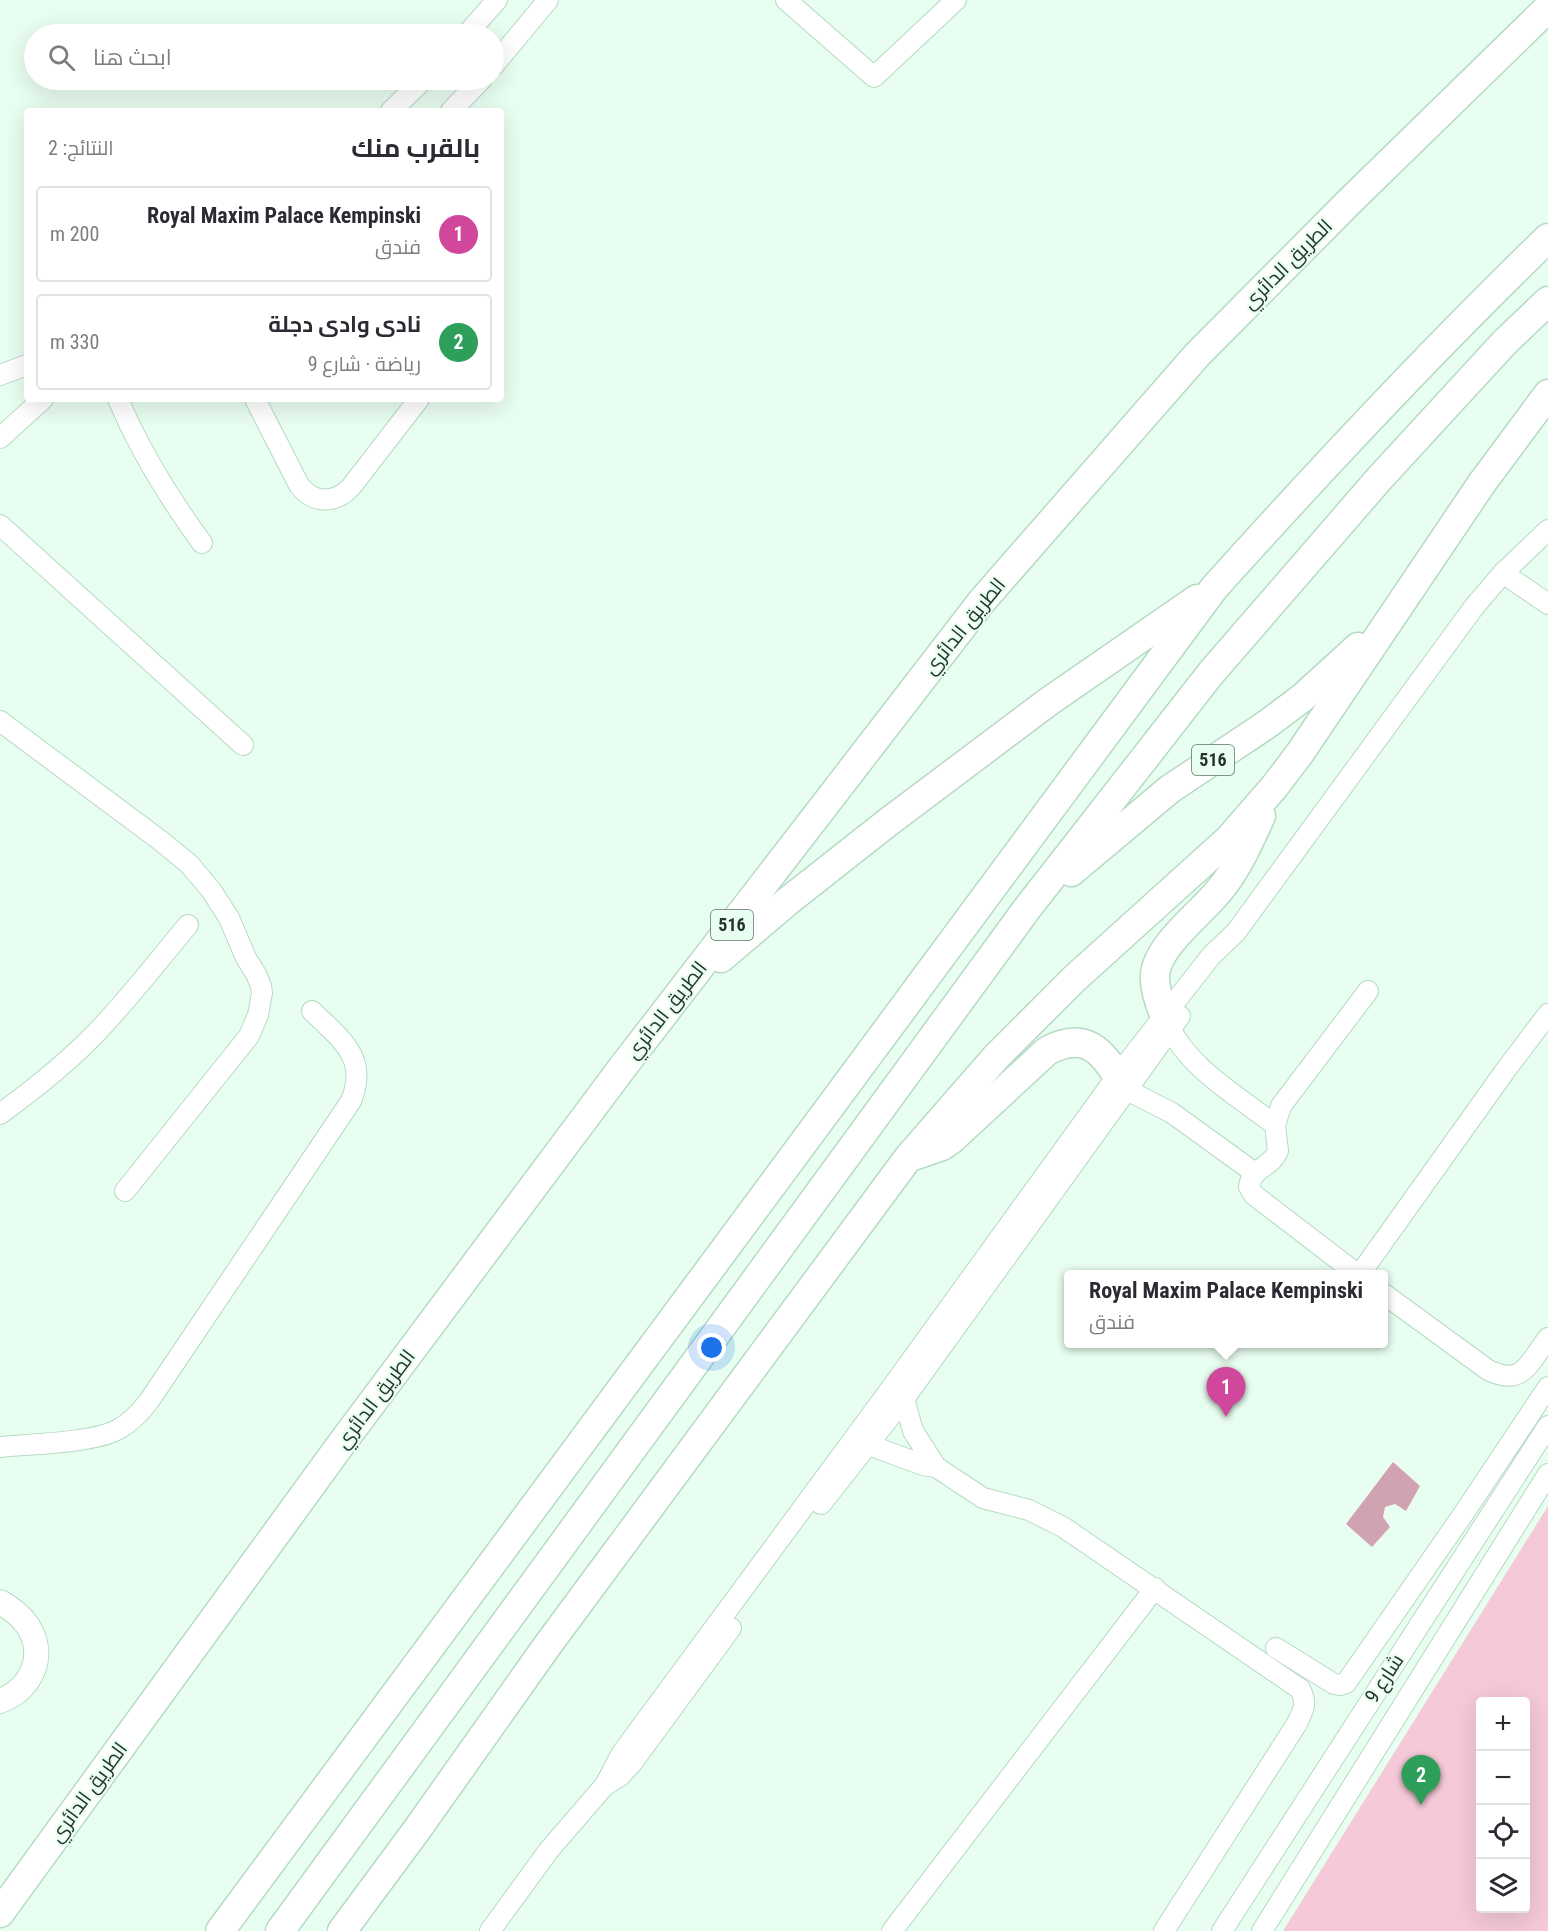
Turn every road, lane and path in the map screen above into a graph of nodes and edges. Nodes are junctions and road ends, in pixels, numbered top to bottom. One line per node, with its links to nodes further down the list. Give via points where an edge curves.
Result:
1 (496, 0): 6 (street)
2 (548, 0): 7 (street)
3 (786, 0): 4 (street, via 874,77)
4 (956, 0)
5 (1548, 8): 35 (highway, الطريق الدائري / 516, via 1190,364 982,601)
6 (476, 24)
7 (504, 53)
8 (413, 90): 10 (street)
9 (471, 90): 11 (street)
10 (394, 108)
11 (454, 108)
12 (1548, 238): 26 (highway, 516, via 1470,314)
13 (1548, 301): 32 (highway, 516, via 1379,479 1211,673)
14 (24, 366): 15 (street)
15 (0, 375)
16 (1548, 394): 28 (highway, 516, via 1482,483)
17 (40, 402): 21 (street)
18 (120, 402): 24 (street, via 156,475)
19 (257, 402): 20 (street, via 299,485 308,495 321,500 341,496 351,487)
20 (417, 402)
21 (0, 438)
22 (0, 525): 30 (street)
23 (1548, 530): 25 (street)
24 (202, 543)
25 (1503, 573): 27 (street); 38 (street, via 1236,932 1216,950)
26 (1214, 588): 35 (highway, 516, via 1048,702 887,823); 64 (highway, 516)
27 (1548, 604)
28 (1398, 609): 31 (highway, 516); 32 (highway, 516, via 1302,698 1170,789)
29 (0, 721): 44 (street, via 161,841 200,876 230,918 261,986 258,1015 249,1036)
30 (243, 745)
31 (1275, 786): 38 (highway, via 1224,884 1158,962 1156,988); 42 (highway, 516, via 1229,839 1074,979 996,1056)
32 (1026, 910): 65 (highway, 516)
33 (188, 925): 40 (street, via 94,1035)
34 (1368, 991): 41 (street, via 1281,1106)
35 (678, 995): 63 (highway, الطريق الدائري / 516, via 339,1447)
36 (312, 1011): 53 (street, via 344,1042 356,1061 357,1082 351,1101 149,1401 128,1424 109,1433)
37 (1548, 1014): 46 (street)
38 (1167, 1022): 39 (street); 41 (street, via 1195,1062)
39 (1122, 1083): 42 (highway, via 1109,1063 1089,1046 1063,1043 1047,1052 952,1139); 43 (street, via 1172,1113); 50 (street)
40 (0, 1114)
41 (1275, 1125): 43 (street, via 1278,1151 1272,1161)
42 (908, 1158): 66 (highway, 516)
43 (1255, 1173): 45 (street, via 1249,1187 1254,1195)
44 (125, 1191)
45 (1352, 1270)
46 (1362, 1270)
47 (1388, 1298): 48 (street, via 1488,1370 1509,1378 1519,1375)
48 (1548, 1338)
49 (1548, 1387): 58 (street, via 1346,1683 1334,1684)
50 (898, 1393): 52 (street); 54 (street, via 913,1431); 60 (street, via 622,1753)
51 (1546, 1431): 61 (street, شارع 9)
52 (869, 1445): 54 (street); 60 (street, via 827,1496 632,1763)
53 (0, 1448)
54 (936, 1467): 56 (street, via 983,1498 1029,1510 1057,1523)
55 (1548, 1474): 62 (street, شارع 9)
56 (1155, 1588): 68 (street); 69 (street, via 1291,1682 1305,1698 1296,1725)
57 (0, 1602): 59 (main road, via 27,1625 33,1635 36,1657 26,1684)
58 (1276, 1648)
59 (0, 1701)
60 (605, 1785): 67 (street, via 549,1850)
61 (1255, 1879): 62 (street); 70 (street, شارع 9)
62 (1282, 1897): 71 (street, شارع 9)
63 (0, 1913)
64 (220, 1931)
65 (280, 1931)
66 (342, 1931)
67 (490, 1931)
68 (892, 1931)
69 (1164, 1931)
70 (1222, 1931)
71 (1262, 1931)

